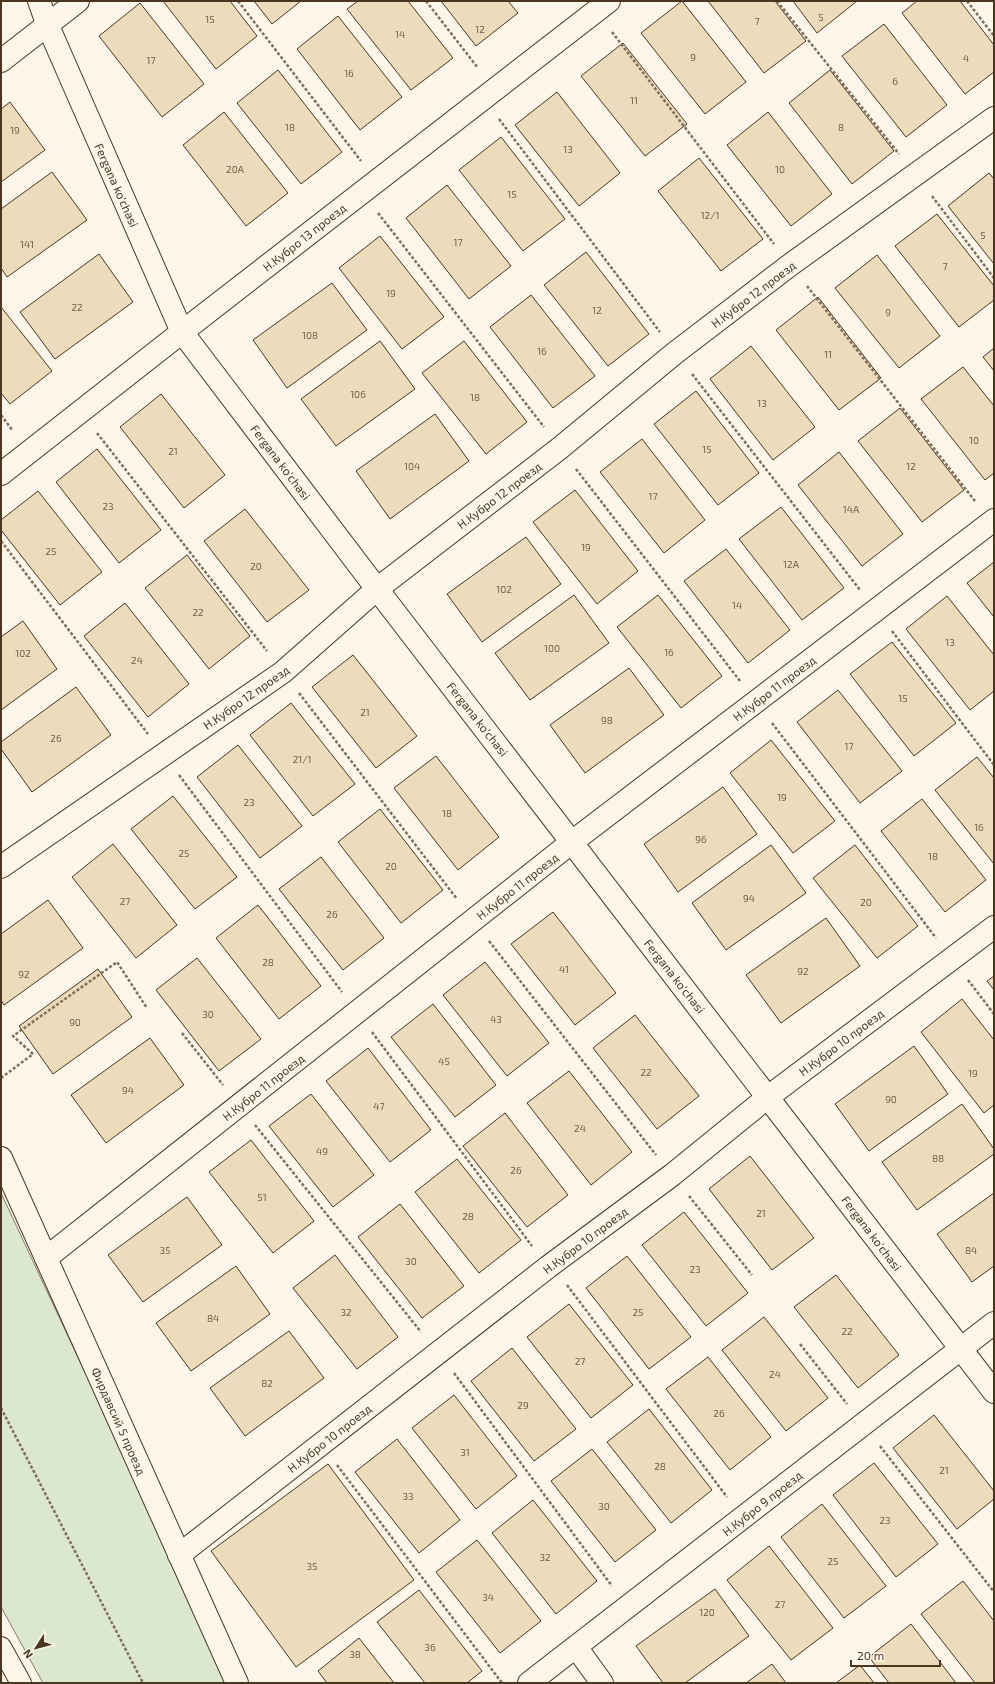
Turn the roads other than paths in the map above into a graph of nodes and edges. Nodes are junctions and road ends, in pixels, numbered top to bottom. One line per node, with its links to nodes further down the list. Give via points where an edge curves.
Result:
1 (39, 1): 4 (street, Fergana ko'chasi)
2 (78, 1): 4 (street)
3 (609, 1): 7 (street, Н.Кубро 13 проезд)
4 (48, 26): 5 (street); 7 (street, Fergana ko'chasi)
5 (1, 61)
6 (994, 118): 10 (street, Н.Кубро 12 проезд, via 790,265 675,353 560,448)
7 (182, 332): 8 (street, Н.Кубро 13 проезд); 10 (street, Fergana ko'chasi)
8 (1, 474)
9 (994, 520): 11 (street, Н.Кубро 11 проезд)
10 (377, 589): 11 (street, Fergana ko'chasi); 12 (street, Н.Кубро 12 проезд, via 283,672)
11 (572, 842): 14 (street, Fergana ko'chasi); 16 (street, Н.Кубро 11 проезд)
12 (1, 867)
13 (994, 927): 14 (street, Н.Кубро 10 проезд)
14 (768, 1097): 18 (street, Fergana ko'chasi); 20 (street, Н.Кубро 10 проезд, via 672,1175 550,1266)
15 (1, 1158): 16 (street, Фирдавсий 5 проезд)
16 (46, 1258): 20 (street, Фирдавсий 5 проезд)
17 (994, 1324): 18 (street, Н.Кубро 9 проезд)
18 (961, 1349): 19 (street, Fergana ko'chasi); 22 (street, Н.Кубро 9 проезд)
19 (994, 1392)
20 (179, 1555): 24 (street, Фирдавсий 5 проезд)
21 (1, 1647): 23 (street)
22 (576, 1647): 25 (street, Н.Кубро 9 проезд); 26 (street)
23 (21, 1683)
24 (237, 1683)
25 (529, 1683)
26 (602, 1683)

